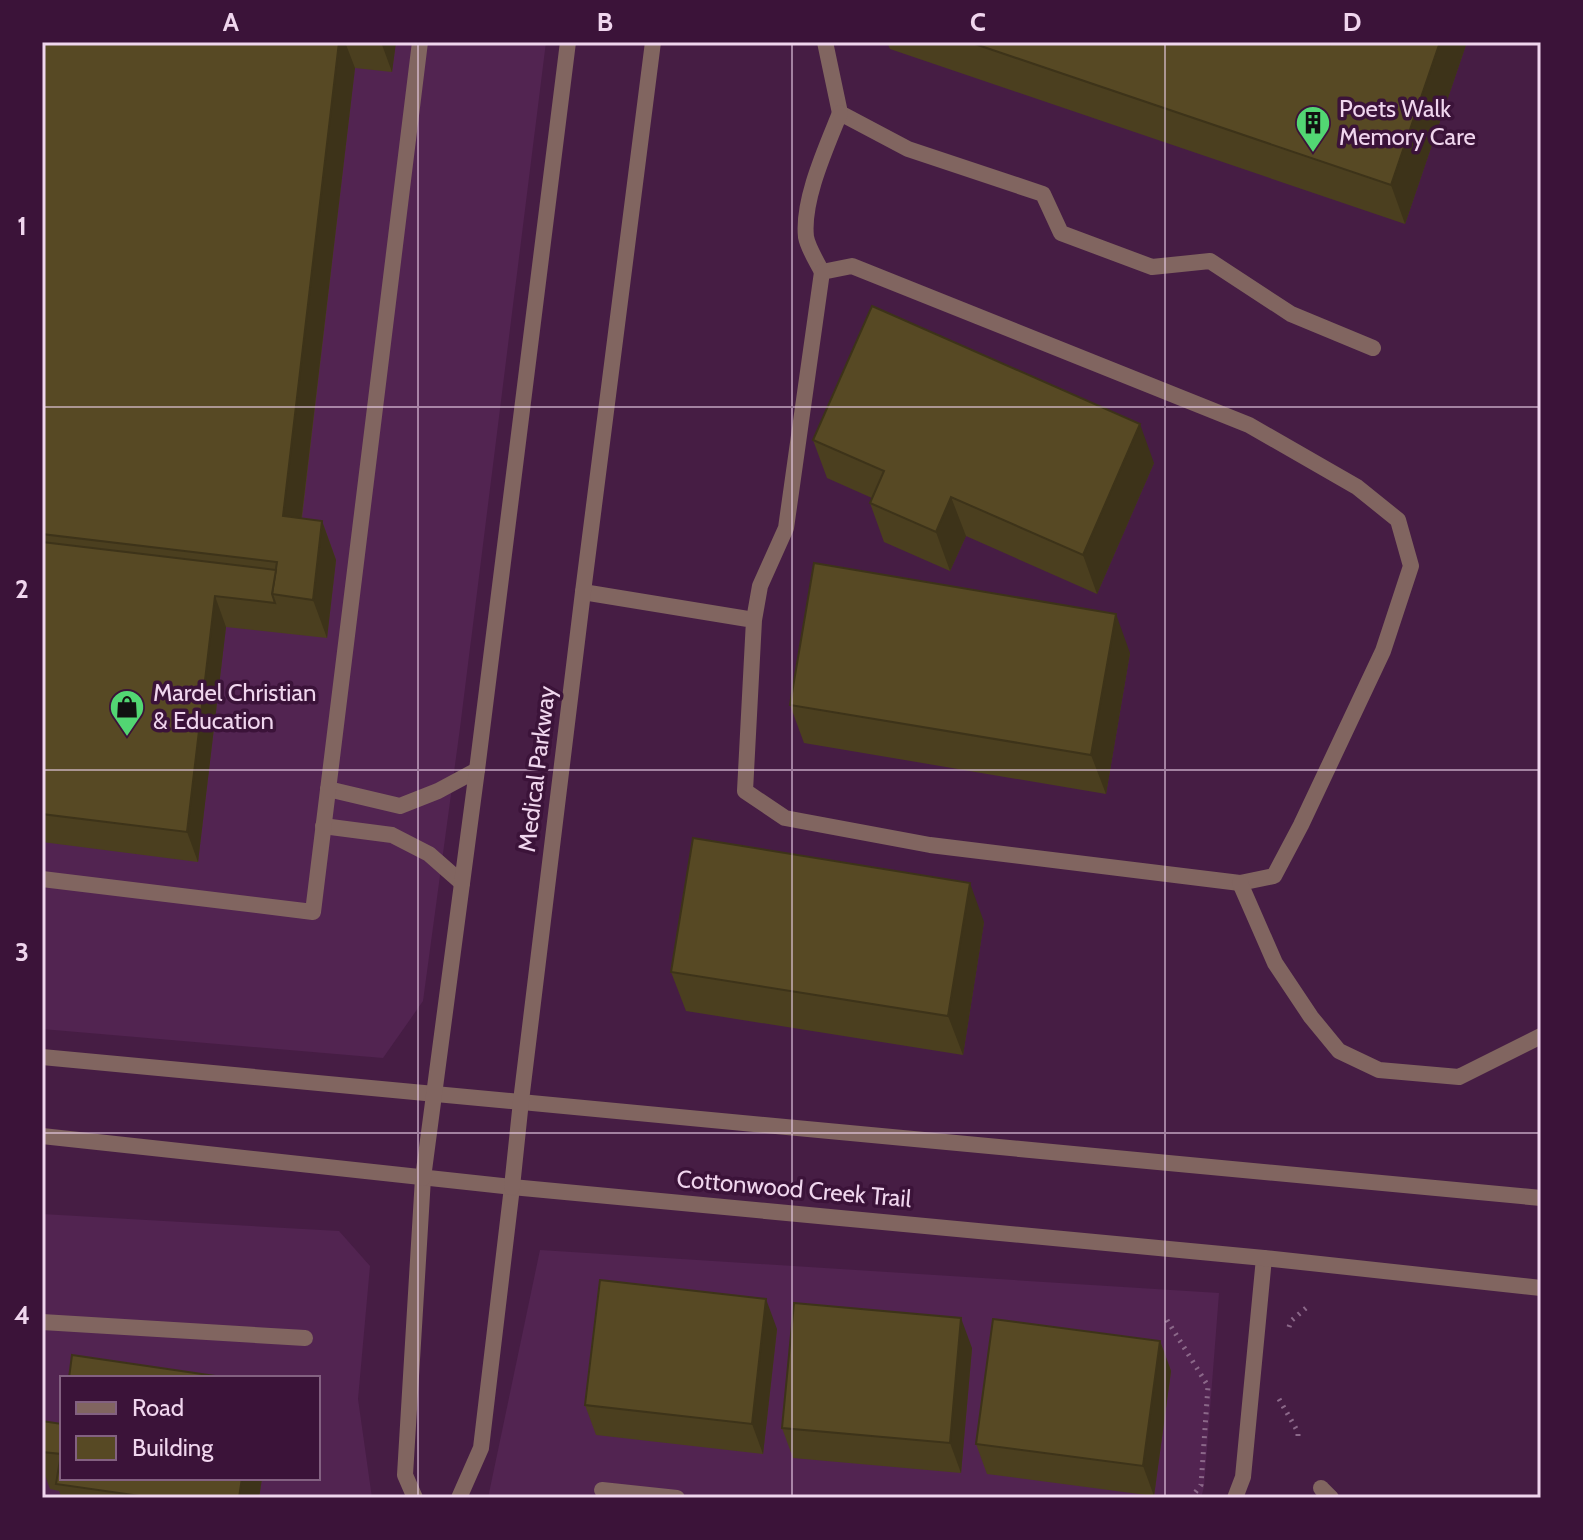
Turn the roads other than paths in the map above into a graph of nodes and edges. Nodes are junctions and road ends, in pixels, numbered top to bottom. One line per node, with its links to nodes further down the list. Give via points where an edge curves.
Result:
1 (420, 42): 11 (street)
2 (568, 42): 10 (street)
3 (653, 42): 8 (street, Medical Parkway)
4 (825, 42): 5 (street)
5 (840, 113): 6 (street, via 809,201 806,239); 7 (street, via 908,149 1043,194 1061,233 1152,267 1210,261 1291,314)
6 (822, 272): 9 (street, via 786,528 760,586); 15 (street, via 852,266 1249,425 1357,487 1398,520 1411,566 1383,651 1274,876)
7 (1373, 348)
8 (583, 592): 9 (street); 19 (street, Medical Parkway)
9 (754, 620): 15 (street, via 745,791 785,818 930,845)
10 (477, 770): 11 (street, via 400,806); 14 (street)
11 (328, 789): 12 (street)
12 (323, 826): 13 (street, via 313,912); 14 (street, via 392,835 429,854)
13 (42, 879)
14 (462, 883): 18 (street)
15 (1240, 883): 16 (street, via 1275,963 1339,1051 1379,1070 1459,1077)
16 (1541, 1036)
17 (42, 1057): 18 (street)
18 (434, 1094): 19 (street); 21 (street)
19 (521, 1101): 22 (street, Medical Parkway); 23 (street)
20 (42, 1136): 21 (street, Cottonwood Creek Trail)
21 (423, 1178): 22 (street, Cottonwood Creek Trail); 29 (street, via 405,1475)
22 (512, 1187): 24 (street, Cottonwood Creek Trail); 30 (street, Medical Parkway, via 481,1448)
23 (1541, 1198)
24 (1264, 1258): 25 (street, Cottonwood Creek Trail); 32 (street, via 1243,1477)
25 (1541, 1288)
26 (42, 1322): 27 (street)
27 (305, 1338)
28 (602, 1490): 31 (street)
29 (415, 1498)
30 (459, 1498)
31 (677, 1498)
32 (1235, 1498)

